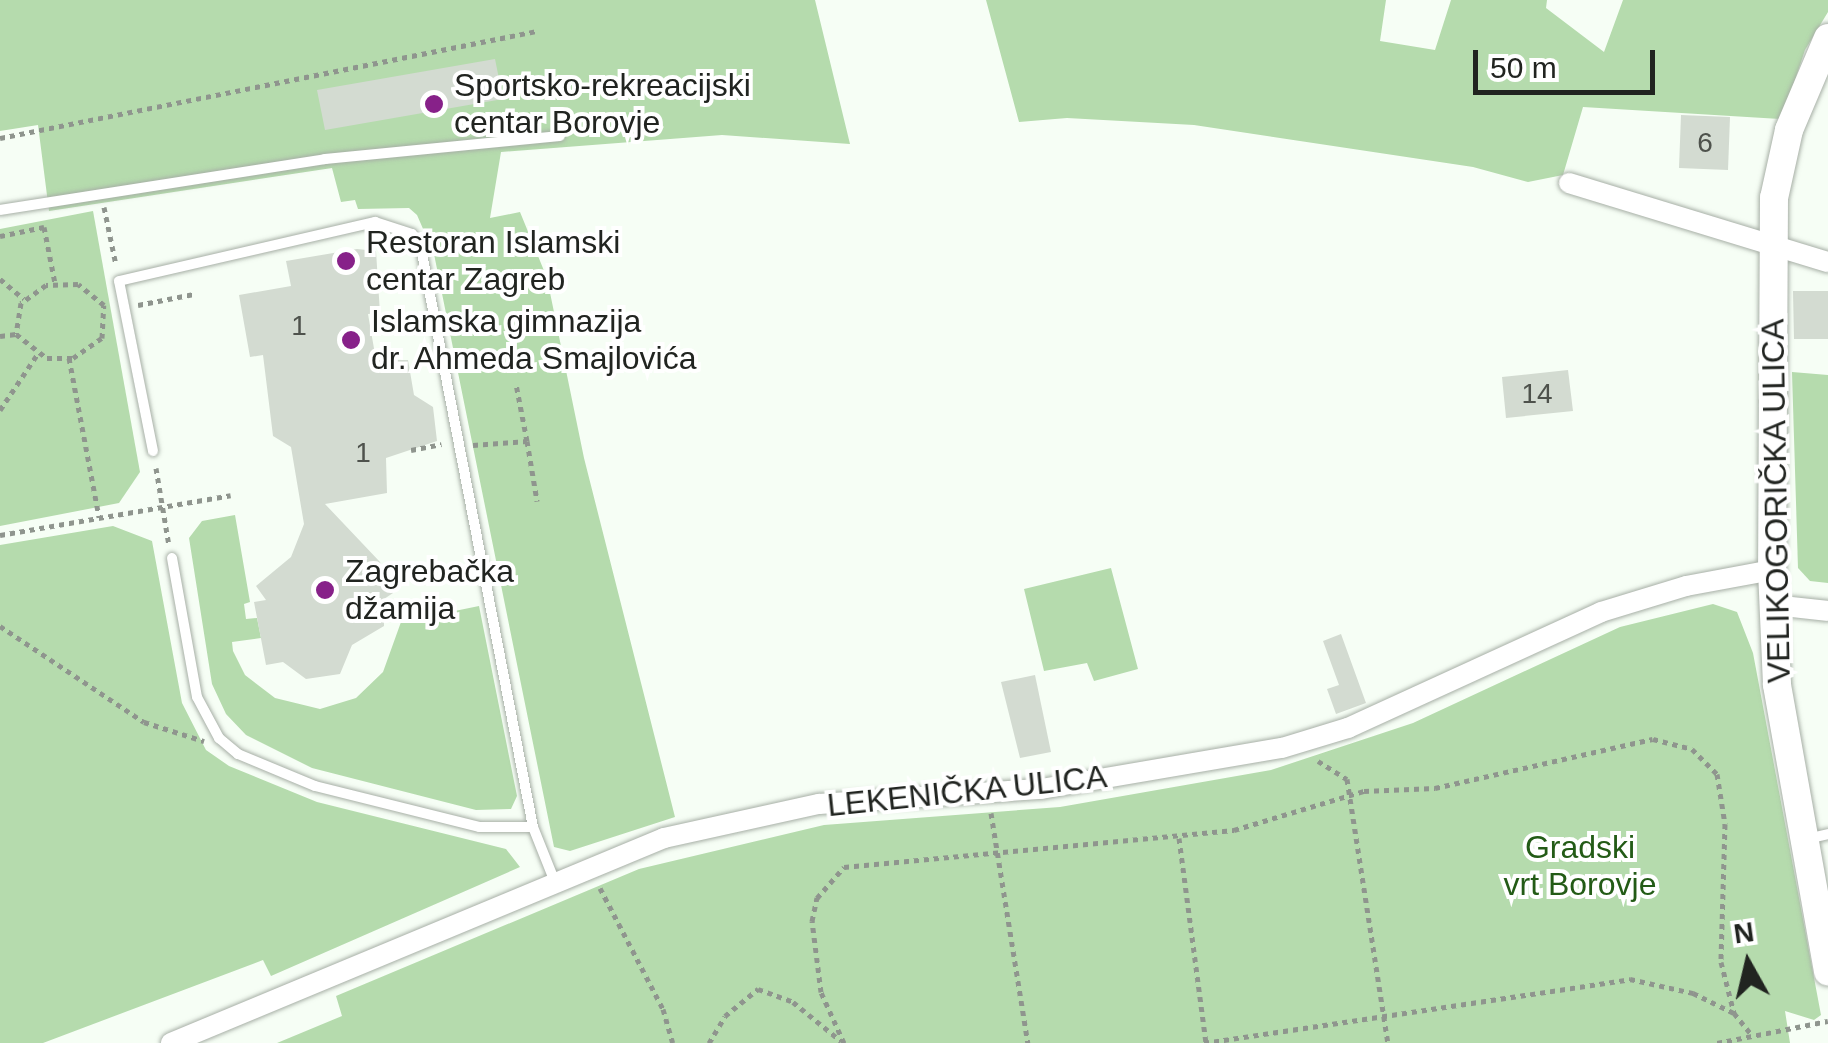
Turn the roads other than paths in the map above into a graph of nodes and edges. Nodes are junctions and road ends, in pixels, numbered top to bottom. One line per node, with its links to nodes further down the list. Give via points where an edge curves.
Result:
1 (1828, 38): 5 (street, VELIKOGORIČKA ULICA, via 1780,160)
2 (560, 136): 4 (lane, via 325,160)
3 (1569, 183): 5 (street)
4 (0, 210)
5 (1772, 243): 6 (street); 9 (street, VELIKOGORIČKA ULICA)
6 (1828, 262)
7 (153, 451): 12 (lane, via 119,281 375,222 412,234 425,268)
8 (172, 558): 12 (lane, via 197,698 219,738 238,754 315,786 479,827)
9 (1772, 570): 10 (street, VELIKOGORIČKA ULICA); 14 (street, LEKENIČKA ULICA, via 1601,612 1348,728 1282,748 1041,789 892,796 734,819 664,838)
10 (1772, 606): 11 (street); 13 (street, VELIKOGORIČKA ULICA, via 1776,685)
11 (1828, 611)
12 (533, 828): 14 (lane)
13 (1814, 837): 15 (street, VELIKOGORIČKA ULICA)
14 (555, 882): 16 (street, LEKENIČKA ULICA)
15 (1828, 970)
16 (218, 1034): 17 (street, LEKENIČKA ULICA)
17 (171, 1043)

